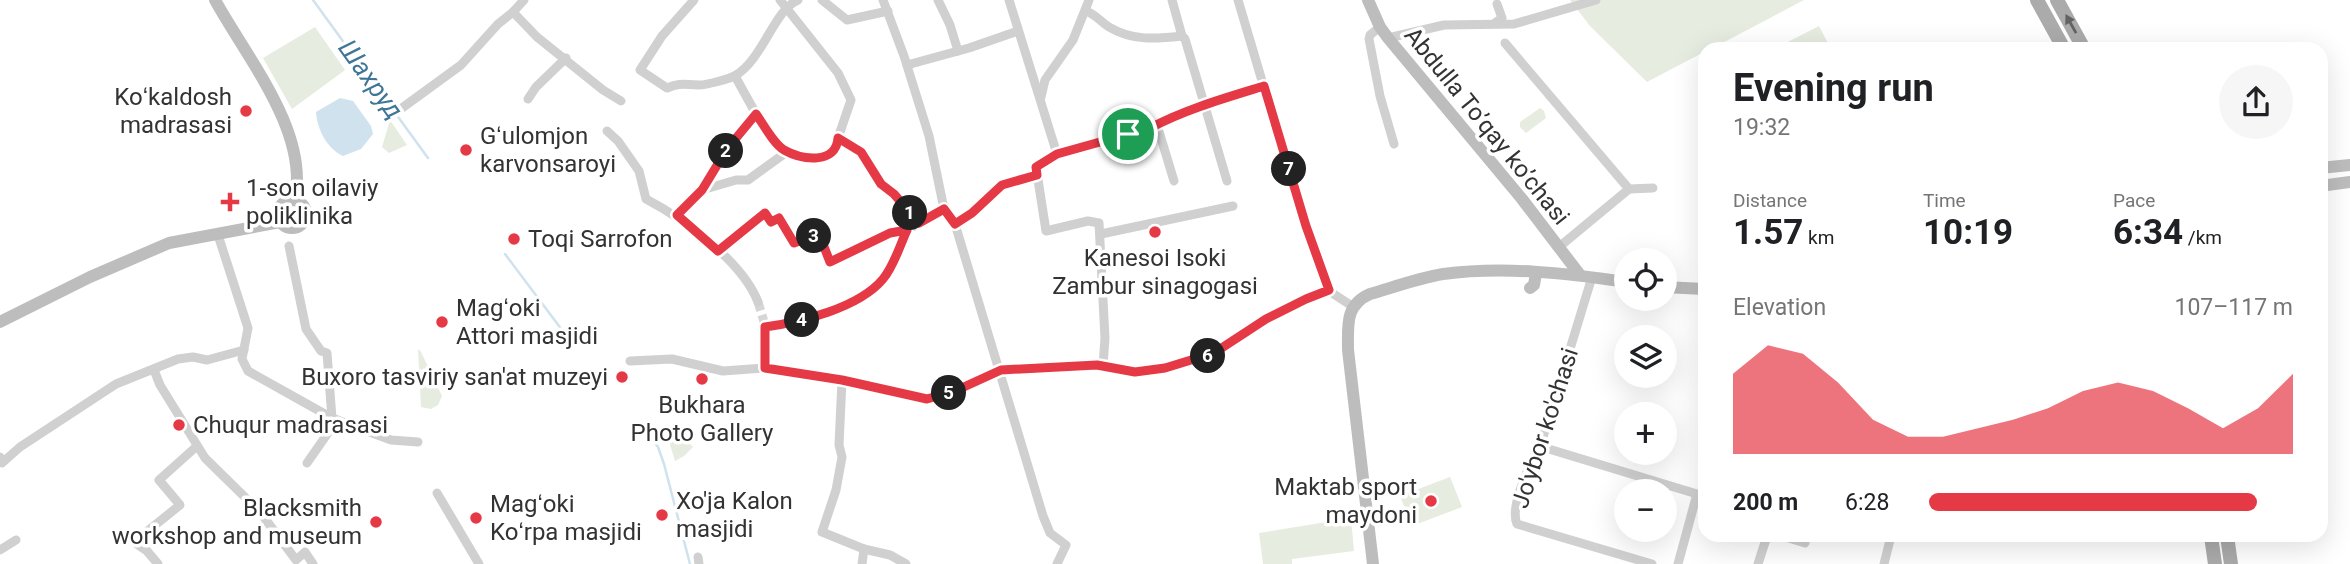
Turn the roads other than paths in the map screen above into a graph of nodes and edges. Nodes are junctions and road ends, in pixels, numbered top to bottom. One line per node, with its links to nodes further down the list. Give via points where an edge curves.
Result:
1 (215, 0): 55 (street, via 284,123 297,170)
2 (524, 0): 20 (street)
3 (694, 0): 31 (street, via 640,70 667,88)
4 (798, 0): 16 (street)
5 (822, 0): 18 (street, via 848,20)
6 (883, 0): 18 (street)
7 (938, 0): 28 (street)
8 (1009, 0): 22 (street)
9 (1089, 0): 19 (street)
10 (1172, 0): 24 (street)
11 (1238, 0): 32 (street)
12 (1368, 0): 23 (street, Abdulla To’qay ko’chasi)
13 (1595, 0): 21 (street, via 1516,23)
14 (2037, 0): 25 (main road)
15 (2057, 0): 26 (main road, one-way to 15)
16 (783, 4): 31 (street, via 764,44); 41 (street, via 838,73 851,100)
17 (1497, 4): 21 (street, via 1502,18)
18 (888, 11): 30 (street)
19 (1086, 11): 24 (street, via 1117,31 1139,38); 33 (street, via 1073,40 1045,80)
20 (513, 12): 29 (street); 37 (street, via 461,65)
21 (1495, 23): 23 (street)
22 (1018, 31): 28 (street); 33 (street)
23 (1384, 33): 42 (street, via 1369,39); 66 (street, Abdulla To’qay ko’chasi)
24 (1182, 36): 36 (street)
25 (2060, 42)
26 (2080, 42)
27 (1505, 43): 53 (street)
28 (958, 51): 30 (street)
29 (566, 58): 34 (street); 35 (street)
30 (907, 65): 57 (street, via 929,136)
31 (735, 76): 38 (street)
32 (1264, 86): 36 (street); 74 (street)
33 (1041, 97): 44 (street)
34 (528, 99)
35 (621, 101)
36 (1206, 104): 39 (street); 49 (street)
37 (402, 108)
38 (756, 114): 43 (street); 54 (street)
39 (1157, 125): 44 (street); 48 (street)
40 (607, 131): 58 (street, via 639,171 646,199)
41 (838, 138): 43 (street, via 838,148 824,157 813,159); 60 (street, via 861,152 881,184)
42 (1394, 144)
43 (788, 151): 54 (street, via 748,180)
44 (1057, 154): 47 (street, via 1036,167)
45 (2350, 165): 46 (street)
46 (2328, 167)
47 (1037, 175): 61 (street, via 1002,185); 63 (street, via 1046,231 1094,220)
48 (1174, 181)
49 (1227, 181)
50 (2350, 182): 51 (street)
51 (2328, 185)
52 (1653, 188): 53 (street)
53 (1629, 189): 66 (street)
54 (702, 190): 58 (street)
55 (295, 200): 59 (street, via 280,206); 59 (street, via 304,206 304,222 289,228)
56 (1233, 206): 63 (street)
57 (944, 209): 60 (street); 61 (street)
58 (677, 215): 67 (street)
59 (280, 222): 64 (street)
60 (919, 223): 62 (street)
61 (955, 224): 83 (street)
62 (907, 230): 67 (street, via 890,233 830,262 819,234 794,243 779,218 771,222 765,213); 81 (street, via 883,279 856,301 804,320 765,326)
63 (1101, 234): 80 (street)
64 (218, 235): 77 (street, via 156,248); 78 (street, via 248,328)
65 (289, 246): 85 (street, via 306,329 327,353)
66 (1559, 247): 69 (street, Abdulla To’qay ko’chasi)
67 (718, 251): 75 (street, via 746,278)
68 (1536, 273): 69 (street); 71 (street); 76 (street, via 1441,275 1370,294)
69 (1586, 276): 70 (street); 88 (street, Jo'ybor ko'chasi)
70 (1614, 280)
71 (1530, 288)
72 (1677, 288): 73 (street)
73 (1698, 289)
74 (1329, 290): 76 (street); 80 (street, via 1266,319 1206,357 1135,372)
75 (758, 302)
76 (1352, 306): 107 (street, via 1348,350)
77 (0, 321)
78 (243, 350): 82 (street, via 207,360 178,359); 85 (street, via 248,371)
79 (630, 361): 81 (street, via 672,359 723,371)
80 (1103, 366): 83 (street)
81 (765, 368): 84 (street)
82 (154, 370): 87 (street); 89 (street, via 116,384)
83 (1001, 370): 84 (street, via 927,399); 106 (street, via 1050,533 1066,545)
84 (842, 380): 99 (street, via 842,457 822,532)
85 (334, 419): 86 (street, via 391,440); 90 (street)
86 (418, 442)
87 (197, 446): 101 (street, via 159,480 180,505 134,542); 102 (street, via 260,512 296,559 304,552)
88 (1539, 446): 108 (street, Jo'ybor ko'chasi, via 1517,500 1517,524); 109 (street, via 1697,494)
89 (1, 460)
90 (307, 463)
91 (438, 493): 103 (street)
92 (16, 540): 100 (street)
93 (1765, 542): 110 (street)
94 (1802, 542): 98 (street)
95 (1890, 542): 111 (street)
96 (2212, 542): 112 (main road)
97 (2228, 542): 113 (main road)
98 (1805, 543)
99 (864, 549): 104 (street); 105 (street)
100 (0, 550)
101 (158, 564)
102 (313, 564)
103 (479, 564)
104 (862, 564)
105 (906, 564)
106 (1057, 564)
107 (1373, 564)
108 (1652, 564)
109 (1678, 564)
110 (1758, 564)
111 (1884, 564)
112 (2215, 564)
113 (2231, 564)

